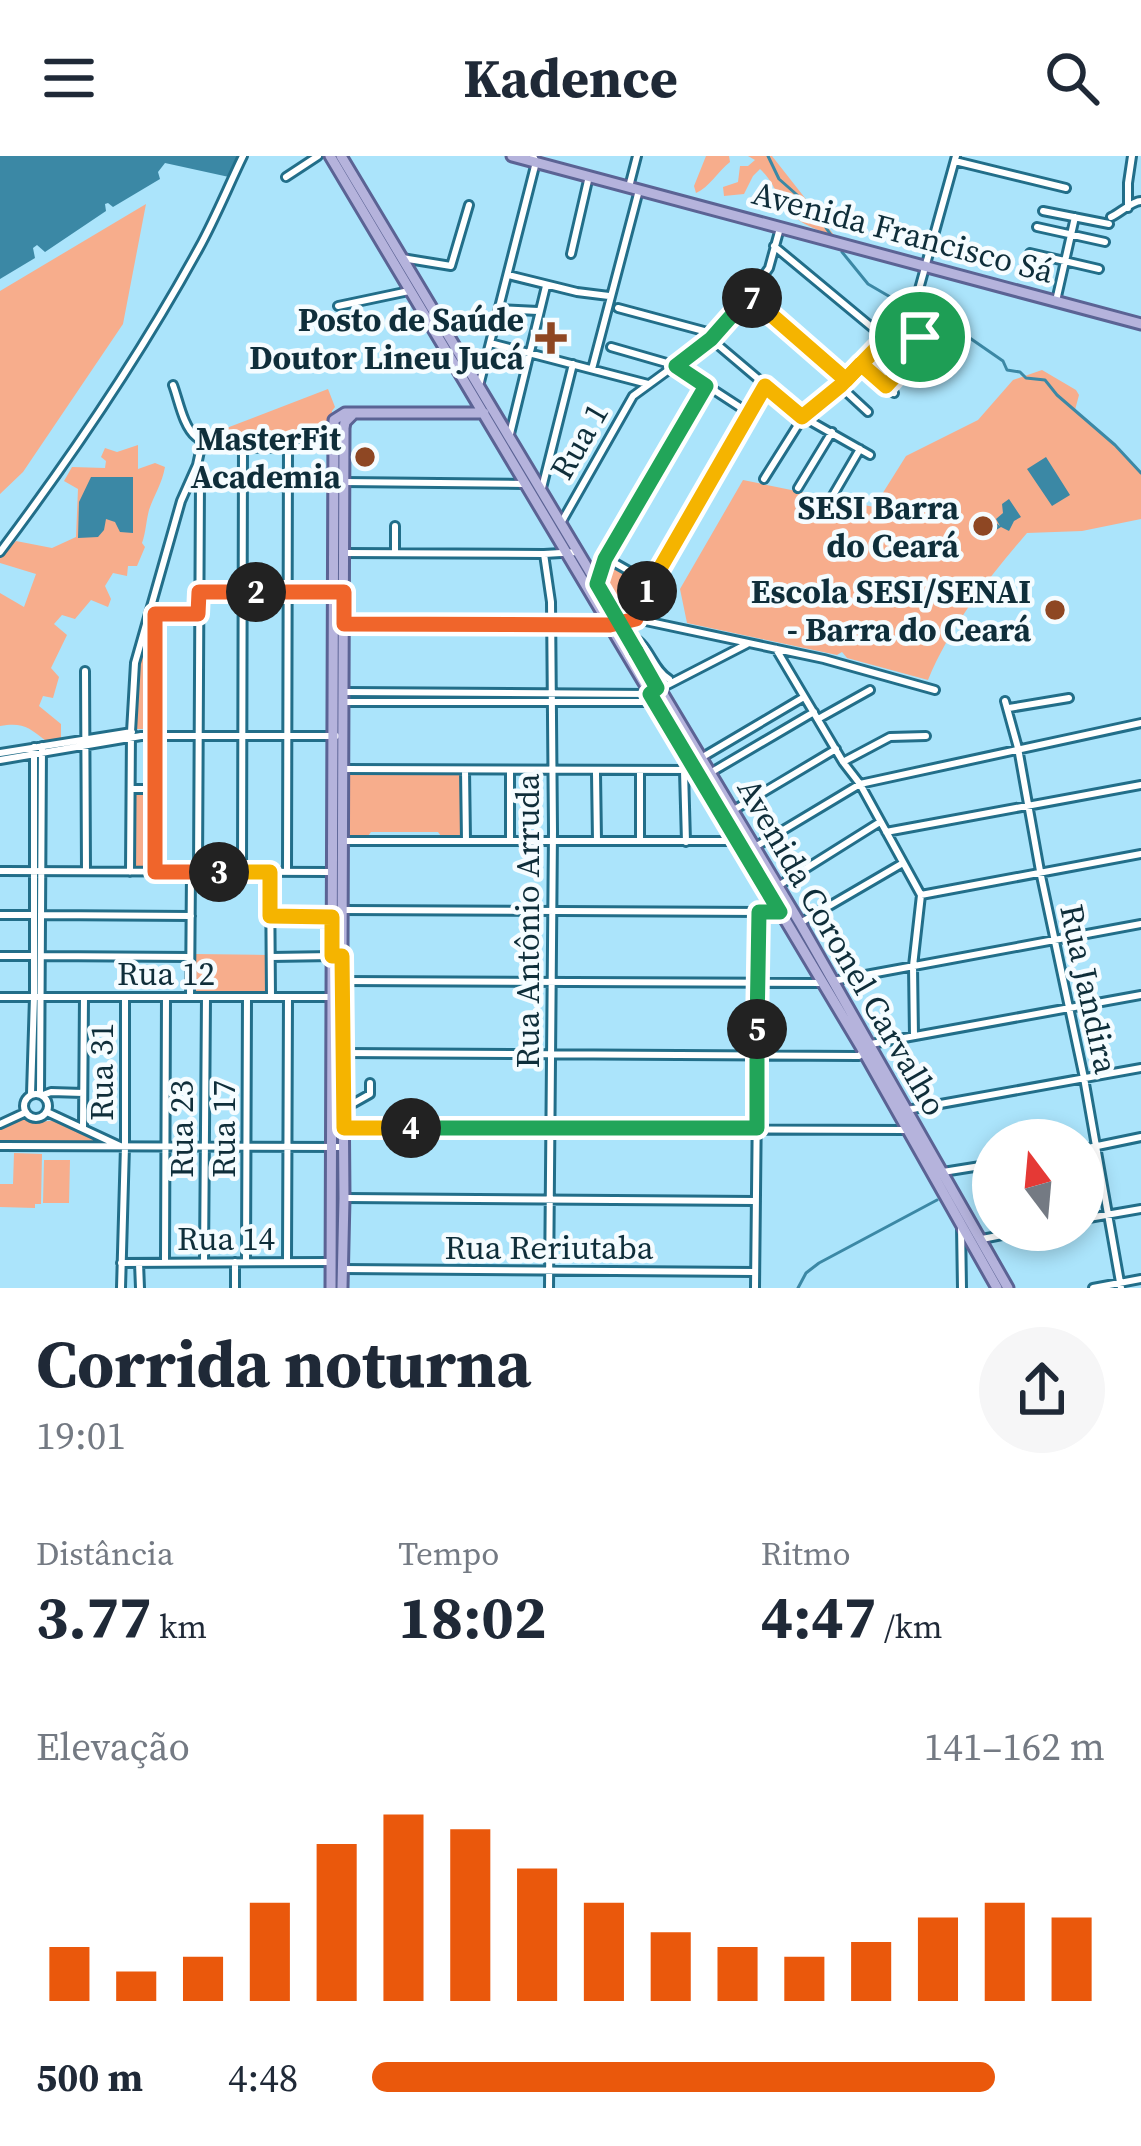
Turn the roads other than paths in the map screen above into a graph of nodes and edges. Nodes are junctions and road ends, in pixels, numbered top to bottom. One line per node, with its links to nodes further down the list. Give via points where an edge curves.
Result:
1 (243, 156): 83 (street, via 182,276 75,450)
2 (318, 156): 11 (street)
3 (330, 156): 33 (main road, Avenida Coronel Carvalho)
4 (341, 156): 27 (main road, Avenida Coronel Carvalho)
5 (512, 156): 8 (main road, Avenida Francisco Sá)
6 (637, 156): 13 (street)
7 (956, 158): 12 (street); 29 (street)
8 (534, 159): 10 (main road, Avenida Francisco Sá); 31 (street)
9 (1135, 160): 16 (street)
10 (589, 176): 13 (main road, Avenida Francisco Sá); 26 (street)
11 (286, 177)
12 (1066, 188)
13 (634, 189): 21 (main road, Avenida Francisco Sá); 34 (street)
14 (1141, 201): 16 (street)
15 (469, 205): 27 (street, via 449,268)
16 (1128, 208): 18 (street); 19 (street, via 1110,221)
17 (1043, 211): 19 (street)
18 (1141, 211)
19 (1075, 217): 22 (street)
20 (1037, 226): 22 (street)
21 (780, 228): 24 (street, Rua 1); 29 (main road, Avenida Francisco Sá)
22 (1072, 235): 23 (street); 28 (street)
23 (1105, 242)
24 (774, 246): 35 (street, Rua 1); 44 (street)
25 (1030, 253): 28 (street)
26 (571, 254)
27 (402, 258): 48 (main road, Avenida Coronel Carvalho)
28 (1066, 262): 30 (street); 36 (street)
29 (924, 267): 36 (main road, Avenida Francisco Sá); 41 (street)
30 (1099, 269)
31 (508, 275): 32 (street); 39 (street)
32 (546, 286): 34 (street); 40 (street)
33 (409, 292): 37 (street); 48 (main road, Avenida Coronel Carvalho)
34 (610, 296): 53 (street)
35 (749, 296): 43 (street, Rua 1); 54 (street)
36 (1056, 301): 42 (main road, Avenida Francisco Sá)
37 (338, 306)
38 (618, 308): 43 (street)
39 (500, 309): 40 (street); 45 (street)
40 (539, 311): 47 (street)
41 (900, 324): 44 (street); 60 (street, via 922,347)
42 (1141, 324)
43 (713, 336): 52 (street, Rua 1); 59 (street)
44 (886, 339): 50 (street)
45 (490, 343): 47 (street); 57 (street)
46 (611, 347): 52 (street)
47 (530, 353): 49 (street); 67 (street)
48 (454, 354): 51 (street); 57 (main road, Avenida Coronel Carvalho); 62 (main road, Avenida Coronel Carvalho)
49 (573, 364): 53 (street); 79 (street)
50 (861, 364): 54 (street); 60 (street)
51 (375, 365)
52 (676, 366): 55 (street, Rua 1); 58 (street)
53 (592, 369): 55 (street)
54 (843, 383): 63 (street); 65 (street)
55 (648, 384): 81 (street, Rua 1, via 633,396)
56 (173, 385): 68 (street)
57 (479, 386): 62 (main road, Avenida Coronel Carvalho)
58 (706, 386): 64 (street); 88 (street)
59 (765, 386): 64 (street); 65 (street)
60 (886, 386): 61 (street)
61 (893, 393)
62 (488, 410): 67 (main road, Avenida Coronel Carvalho); 70 (main road, via 336,416); 77 (main road, Avenida Coronel Carvalho)
63 (868, 412)
64 (749, 413): 90 (street)
65 (802, 417): 66 (street); 75 (street)
66 (832, 432): 72 (street); 78 (street)
67 (510, 436): 79 (main road, Avenida Coronel Carvalho)
68 (202, 442): 71 (street); 74 (street)
69 (288, 446): 70 (street); 71 (street); 93 (street)
70 (339, 446): 76 (main road); 94 (main road)
71 (243, 447): 92 (street)
72 (860, 449): 73 (street); 80 (street)
73 (870, 454)
74 (197, 465): 91 (street); 96 (street)
75 (764, 479)
76 (344, 482): 77 (street); 85 (main road)
77 (524, 484): 84 (main road, Avenida Coronel Carvalho)
78 (798, 488)
79 (541, 490): 81 (main road, Avenida Coronel Carvalho)
80 (832, 497)
81 (561, 523): 84 (main road, Avenida Coronel Carvalho)
82 (395, 526): 86 (street)
83 (0, 552)
84 (572, 552): 87 (street); 89 (main road, Avenida Coronel Carvalho); 101 (main road, Avenida Coronel Carvalho)
85 (344, 553): 86 (street); 94 (main road)
86 (395, 553): 87 (street)
87 (544, 554): 100 (street, Rua Antônio Arruda)
88 (606, 558): 89 (street); 90 (street)
89 (597, 584): 95 (main road, Avenida Coronel Carvalho)
90 (652, 584): 98 (street)
91 (199, 592): 92 (street); 97 (street)
92 (244, 592): 93 (street); 120 (street)
93 (288, 592): 94 (street); 121 (street)
94 (339, 592): 99 (main road); 116 (main road)
95 (611, 608): 98 (street); 101 (main road, Avenida Coronel Carvalho)
96 (153, 614): 97 (street); 115 (street, via 135,664); 118 (street)
97 (198, 614): 119 (street)
98 (635, 615): 101 (street); 102 (street)
99 (344, 624): 100 (street); 109 (main road)
100 (551, 624): 101 (street); 110 (street, Rua Antônio Arruda)
101 (619, 628): 105 (street, Avenida Coronel Carvalho, via 641,640); 108 (main road, Avenida Coronel Carvalho); 108 (main road, Avenida Coronel Carvalho)
102 (751, 642): 103 (street); 105 (street)
103 (776, 649): 107 (street); 111 (street)
104 (86, 671): 122 (street)
105 (673, 680): 108 (street)
106 (869, 690): 113 (street)
107 (934, 690)
108 (654, 694): 110 (street); 128 (main road, Avenida Coronel Carvalho)
109 (344, 697): 110 (street); 116 (main road)
110 (552, 697): 132 (street, Rua Antônio Arruda)
111 (804, 697): 113 (street); 128 (street)
112 (1069, 698): 124 (street, Rua Jandira, via 1007,705)
113 (816, 716): 123 (street); 128 (street)
114 (1141, 723): 124 (street)
115 (130, 735): 118 (street); 122 (street); 138 (street)
116 (338, 736): 121 (street); 129 (main road)
117 (926, 736): 127 (street, via 890,737)
118 (154, 737): 119 (street); 137 (street)
119 (199, 737): 120 (street); 160 (street)
120 (243, 737): 121 (street); 161 (street)
121 (287, 737): 163 (street)
122 (86, 742): 125 (street); 157 (street)
123 (836, 748): 127 (street); 140 (street)
124 (1018, 748): 135 (street); 139 (street, Rua Jandira)
125 (38, 750): 126 (street); 155 (street)
126 (0, 757)
127 (843, 761): 135 (street)
128 (699, 768): 134 (street); 140 (main road, Avenida Coronel Carvalho); 146 (main road, Avenida Coronel Carvalho); 150 (street)
129 (339, 769): 130 (street); 143 (main road)
130 (465, 770): 131 (street); 144 (street)
131 (510, 770): 132 (street); 147 (street)
132 (552, 771): 133 (street); 148 (street, Rua Antônio Arruda)
133 (596, 771): 134 (street); 145 (street)
134 (640, 771): 149 (street)
135 (860, 784): 141 (street); 151 (street)
136 (1141, 785): 139 (street)
137 (154, 789): 138 (street); 159 (street)
138 (131, 790): 158 (street)
139 (1029, 806): 142 (street); 156 (street, Rua Jandira)
140 (732, 811): 151 (main road, Avenida Coronel Carvalho)
141 (880, 822): 142 (street); 165 (street)
142 (886, 832): 153 (street)
143 (338, 841): 144 (street); 164 (main road)
144 (466, 841): 147 (street)
145 (598, 841): 148 (street); 149 (street)
146 (738, 841): 150 (street); 170 (main road, Avenida Coronel Carvalho)
147 (510, 842): 148 (street)
148 (551, 842): 168 (street, Rua Antônio Arruda)
149 (640, 842): 150 (street)
150 (686, 842)
151 (755, 847): 165 (main road, Avenida Coronel Carvalho)
152 (1141, 854): 156 (street)
153 (903, 862): 166 (street); 176 (street)
154 (0, 871): 155 (street)
155 (38, 871): 157 (street); 172 (street)
156 (1040, 871): 166 (street); 178 (street, Rua Jandira)
157 (86, 872): 158 (street)
158 (130, 872): 159 (street)
159 (155, 872): 160 (street)
160 (194, 872): 161 (street); 173 (street)
161 (242, 872): 162 (street)
162 (270, 872): 163 (street); 174 (street)
163 (287, 872): 164 (street)
164 (338, 872): 167 (main road); 175 (main road)
165 (778, 886): 176 (main road, Avenida Coronel Carvalho)
166 (921, 895): 184 (street)
167 (343, 910): 168 (street); 181 (main road)
168 (550, 911): 169 (street); 186 (street, Rua Antônio Arruda)
169 (759, 912): 170 (street); 187 (street)
170 (780, 912): 188 (main road, Avenida Coronel Carvalho)
171 (0, 915): 172 (street)
172 (38, 915): 173 (street); 180 (street)
173 (191, 916): 182 (street)
174 (270, 916): 175 (street); 183 (street)
175 (332, 917): 181 (main road)
176 (800, 923): 188 (main road, Avenida Coronel Carvalho)
177 (1141, 925): 178 (street)
178 (1054, 940): 184 (street); 201 (street, Rua Jandira)
179 (0, 956): 180 (street)
180 (38, 956): 182 (street); 191 (street)
181 (337, 956): 183 (street); 185 (main road); 199 (main road)
182 (190, 957): 194 (street)
183 (271, 957): 197 (street)
184 (914, 966): 188 (street); 202 (street)
185 (342, 981): 186 (street); 204 (main road)
186 (550, 982): 187 (street); 205 (street, Rua Antônio Arruda)
187 (758, 982): 188 (street); 206 (street)
188 (828, 982): 203 (main road, Avenida Coronel Carvalho)
189 (1141, 995): 201 (street)
190 (0, 997): 191 (street, Rua 12)
191 (38, 997): 192 (street, Rua 12); 211 (street)
192 (84, 997): 193 (street, Rua 12); 210 (street)
193 (124, 997): 200 (street, Rua 12); 226 (street, Rua 31)
194 (190, 997): 195 (street, Rua 12); 200 (street, Rua 12)
195 (206, 997): 196 (street, Rua 12); 228 (street, Rua 23)
196 (248, 997): 197 (street, Rua 12); 229 (street, Rua 17)
197 (271, 997): 198 (street, Rua 12)
198 (288, 997): 199 (street, Rua 12); 230 (street)
199 (333, 997): 204 (main road)
200 (166, 998): 227 (street)
201 (1068, 1009): 202 (street); 208 (street, Rua Jandira)
202 (914, 1036): 203 (street)
203 (867, 1048): 206 (street, via 860,1056); 213 (main road, Avenida Coronel Carvalho); 221 (main road, Avenida Coronel Carvalho)
204 (338, 1053): 205 (street); 212 (main road); 231 (main road)
205 (550, 1056): 206 (street); 222 (street, Rua Antônio Arruda)
206 (757, 1057): 220 (street)
207 (1141, 1068): 208 (street)
208 (1084, 1078): 213 (street); 216 (street, Rua Jandira)
209 (370, 1083): 212 (street, via 370,1094)
210 (83, 1093): 211 (street); 218 (street)
211 (38, 1094): 214 (street, via 25,1100); 215 (street)
212 (344, 1104): 219 (main road)
213 (907, 1110): 221 (main road, Avenida Coronel Carvalho)
214 (26, 1112): 215 (street); 217 (street)
215 (47, 1112): 218 (street)
216 (1091, 1119)
217 (0, 1124)
218 (83, 1128): 226 (street)
219 (344, 1128): 222 (street); 231 (main road)
220 (757, 1128): 221 (street); 222 (street); 237 (street)
221 (910, 1128): 233 (main road, Avenida Coronel Carvalho)
222 (550, 1130): 236 (street, Rua Antônio Arruda)
223 (1141, 1138): 224 (street)
224 (1104, 1145)
225 (0, 1146): 226 (street)
226 (123, 1147): 227 (street); 251 (street, Rua 31)
227 (167, 1147): 228 (street); 245 (street)
228 (205, 1147): 229 (street); 246 (street, Rua 23)
229 (248, 1147): 230 (street); 248 (street, Rua 17)
230 (287, 1147): 231 (street); 249 (street)
231 (338, 1147): 235 (main road); 250 (main road)
232 (972, 1168): 233 (street)
233 (941, 1175): 238 (main road, Avenida Coronel Carvalho)
234 (1104, 1191): 240 (street, Rua Jandira)
235 (344, 1198): 236 (street); 253 (main road)
236 (550, 1201): 237 (street); 254 (street, Rua Antônio Arruda)
237 (756, 1202): 255 (street)
238 (958, 1208): 242 (main road, Avenida Coronel Carvalho); 243 (main road, Avenida Coronel Carvalho)
239 (1141, 1209): 240 (street)
240 (1108, 1214): 241 (street); 257 (street, Rua Jandira)
241 (1104, 1215)
242 (961, 1224): 265 (street); 266 (main road, Avenida Coronel Carvalho)
243 (972, 1226)
244 (988, 1251): 267 (main road, Avenida Coronel Carvalho)
245 (165, 1262): 246 (street, Rua 14); 252 (street, Rua 14)
246 (205, 1262): 247 (street, Rua 14)
247 (235, 1262): 248 (street, Rua 14); 260 (street)
248 (247, 1262): 249 (street, Rua 14)
249 (287, 1262): 250 (street, Rua 14)
250 (332, 1262): 261 (main road)
251 (121, 1263): 252 (street, Rua 14); 258 (street, Rua 31)
252 (139, 1263): 259 (street)
253 (342, 1269): 254 (street, Rua Reriutaba); 262 (main road)
254 (549, 1271): 255 (street, Rua Reriutaba); 263 (street, Rua Antônio Arruda)
255 (755, 1272): 264 (street)
256 (1141, 1279): 257 (street)
257 (1121, 1286): 268 (street)
258 (121, 1288)
259 (140, 1288)
260 (235, 1288)
261 (331, 1288)
262 (342, 1288)
263 (549, 1288)
264 (755, 1288)
265 (962, 1288)
266 (997, 1288)
267 (1008, 1288)
268 (1093, 1288)

